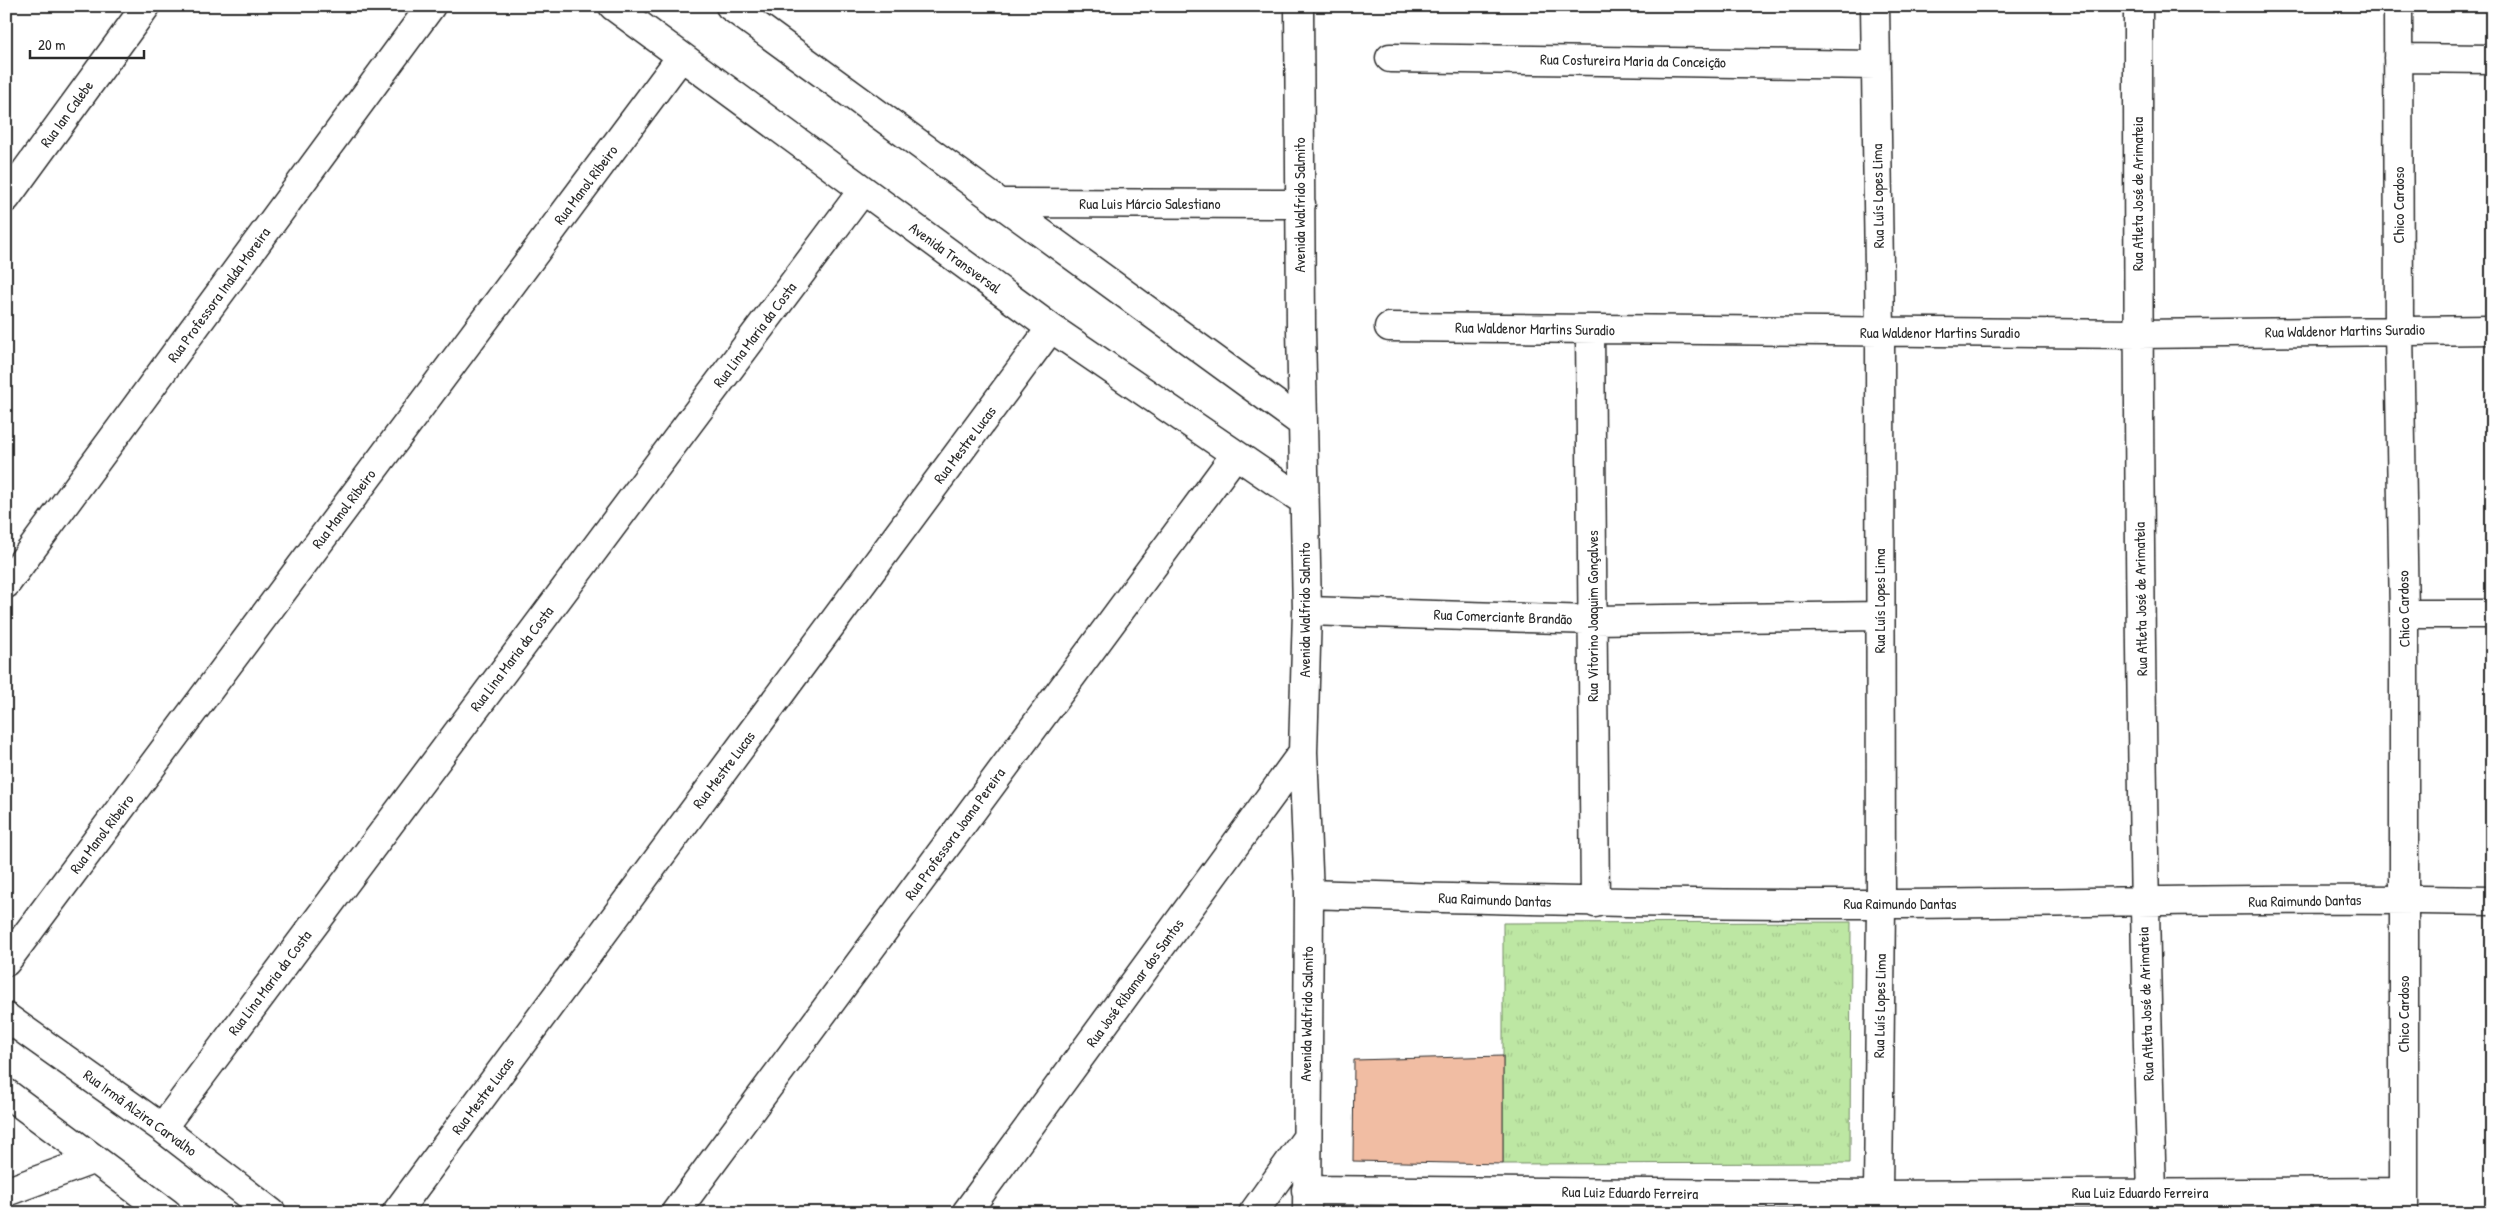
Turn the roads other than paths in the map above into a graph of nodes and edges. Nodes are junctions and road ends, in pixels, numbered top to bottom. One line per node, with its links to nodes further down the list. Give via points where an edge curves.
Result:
1 (146, 6): 15 (street, Rua Ian Calebe)
2 (431, 6): 28 (street, Rua Professora Inalda Moreira)
3 (613, 6): 9 (street, Avenida Transversal)
4 (730, 6): 16 (street)
5 (1299, 6): 17 (street, Avenida Walfrido Salmito)
6 (1876, 6): 13 (street, Rua Luís Lopes Lima)
7 (2138, 6): 24 (street, Rua Atleta José de Arimateia)
8 (2398, 6): 11 (street, Chico Cardoso)
9 (682, 57): 14 (street, Avenida Transversal); 41 (street, Rua Manol Ribeiro)
10 (1390, 58): 13 (street, Rua Costureira Maria da Conceição)
11 (2398, 58): 12 (street); 22 (street, Chico Cardoso)
12 (2492, 59)
13 (1876, 65): 23 (street, Rua Luís Lopes Lima)
14 (863, 190): 19 (street, Avenida Transversal); 44 (street, Rua Lina Maria da Costa)
15 (6, 198)
16 (999, 203): 17 (street, Rua Luis Márcio Salestiano); 25 (street)
17 (1301, 204): 25 (street, Avenida Walfrido Salmito)
18 (1389, 327): 20 (street, Rua Waldenor Martins Suradio)
19 (1051, 328): 26 (street, Avenida Transversal); 55 (street, Rua Mestre Lucas)
20 (1590, 329): 23 (street, Rua Waldenor Martins Suradio); 33 (street, Rua Vitorino Joaquim Gonçalves)
21 (2492, 330): 22 (street, Rua Waldenor Martins Suradio)
22 (2400, 331): 24 (street, Rua Waldenor Martins Suradio); 30 (street, Chico Cardoso)
23 (1880, 333): 24 (street, Rua Waldenor Martins Suradio); 32 (street, Rua Luís Lopes Lima)
24 (2138, 334): 39 (street, Rua Atleta José de Arimateia)
25 (1302, 423): 27 (street, Avenida Walfrido Salmito)
26 (1235, 455): 27 (street, Avenida Transversal); 56 (street, Rua Professora Joana Pereira)
27 (1304, 501): 29 (street, Avenida Walfrido Salmito)
28 (6, 584)
29 (1307, 612): 33 (street, Rua Comerciante Brandão); 34 (street, Avenida Walfrido Salmito)
30 (2404, 614): 31 (street); 36 (street, Chico Cardoso)
31 (2492, 614)
32 (1880, 616): 33 (street, Rua Comerciante Brandão); 40 (street, Rua Luís Lopes Lima)
33 (1593, 620): 38 (street, Rua Vitorino Joaquim Gonçalves)
34 (1303, 752): 35 (street, Avenida Walfrido Salmito); 57 (street, Rua José Ribamar dos Santos)
35 (1309, 894): 38 (street, Rua Raimundo Dantas); 45 (street, Avenida Walfrido Salmito)
36 (2404, 900): 37 (street, Rua Raimundo Dantas); 39 (street, Rua Raimundo Dantas); 52 (street, Chico Cardoso)
37 (2492, 901)
38 (1595, 903): 40 (street, Rua Raimundo Dantas)
39 (2143, 903): 40 (street, Rua Raimundo Dantas); 48 (street, Rua Atleta José de Arimateia)
40 (1881, 904): 49 (street, Rua Luís Lopes Lima)
41 (6, 962)
42 (6, 1016): 44 (street, Rua Irmã Alzira Carvalho)
43 (6, 1092): 46 (street)
44 (162, 1128): 54 (street, Rua Irmã Alzira Carvalho)
45 (1306, 1139): 50 (street, Avenida Walfrido Salmito); 58 (street)
46 (95, 1159): 47 (street); 53 (street)
47 (6, 1192)
48 (2152, 1193): 49 (street, Rua Luiz Eduardo Ferreira); 52 (street, Rua Luiz Eduardo Ferreira)
49 (1878, 1195): 51 (street, Rua Luiz Eduardo Ferreira)
50 (1307, 1201): 51 (street, Rua Luiz Eduardo Ferreira)
51 (1379, 1202)
52 (2404, 1202)
53 (167, 1213)
54 (272, 1213)
55 (396, 1213)
56 (675, 1213)
57 (966, 1213)
58 (1253, 1213)

